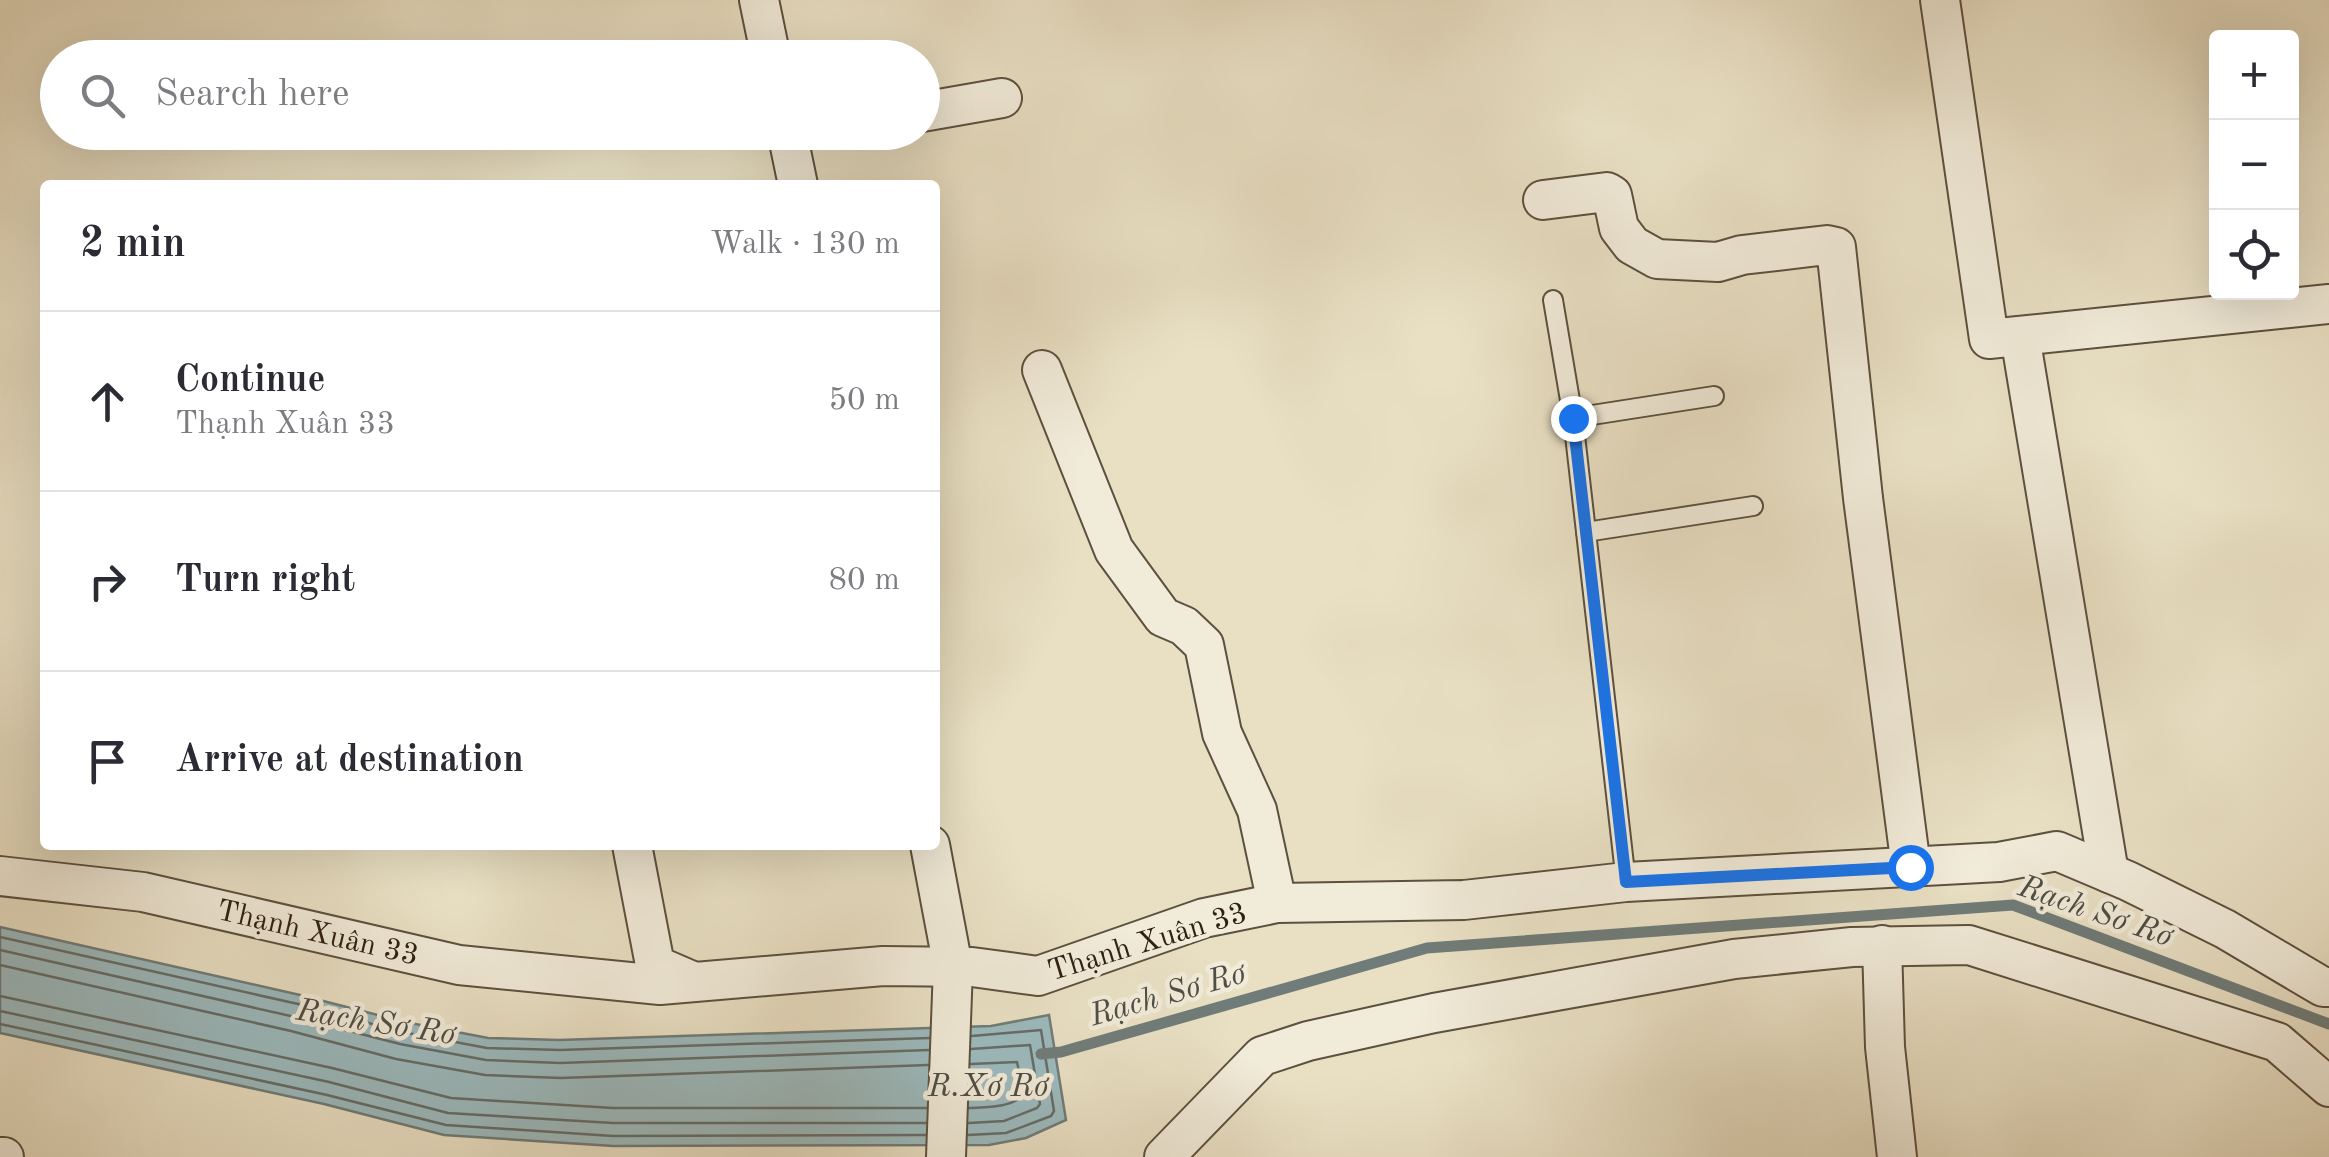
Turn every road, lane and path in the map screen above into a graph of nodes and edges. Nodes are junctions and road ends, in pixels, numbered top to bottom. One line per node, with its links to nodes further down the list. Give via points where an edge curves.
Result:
1 (759, 0): 3 (street)
2 (1940, 0): 11 (street, via 1989,339)
3 (767, 40)
4 (1002, 98): 5 (street)
5 (940, 109)
6 (793, 150): 7 (street)
7 (797, 180)
8 (1543, 200): 19 (street, via 1607,192 1619,228 1632,245 1657,258 1718,262 1836,247)
9 (1553, 300): 14 (lane)
10 (2329, 304): 11 (street)
11 (2020, 336): 20 (street)
12 (1042, 370): 23 (street, via 1114,550 1163,617 1204,645 1222,733 1257,810)
13 (1714, 396): 14 (lane)
14 (1573, 418): 16 (lane)
15 (1753, 506): 16 (lane)
16 (1586, 532): 22 (lane)
17 (633, 850): 26 (street, via 655,965)
18 (931, 850): 25 (street)
19 (1910, 867): 20 (street, Thạnh Xuân 33, via 2057,852); 22 (street, Thạnh Xuân 33)
20 (2109, 873): 27 (street, Thạnh Xuân 33)
21 (0, 876): 26 (street, Thạnh Xuân 33, via 143,892 459,965)
22 (1626, 882): 23 (street, Thạnh Xuân 33, via 1464,900)
23 (1277, 903): 25 (street, Thạnh Xuân 33, via 1204,918 1038,976)
24 (1882, 945): 28 (street, via 1969,945 2063,972 2277,1042); 30 (street, via 1734,959 1308,1041 1262,1056); 31 (street)
25 (953, 967): 26 (street, Thạnh Xuân 33); 29 (street)
26 (694, 982)
27 (2329, 987)
28 (2329, 1087)
29 (946, 1157)
30 (1164, 1157)
31 (1897, 1157)

